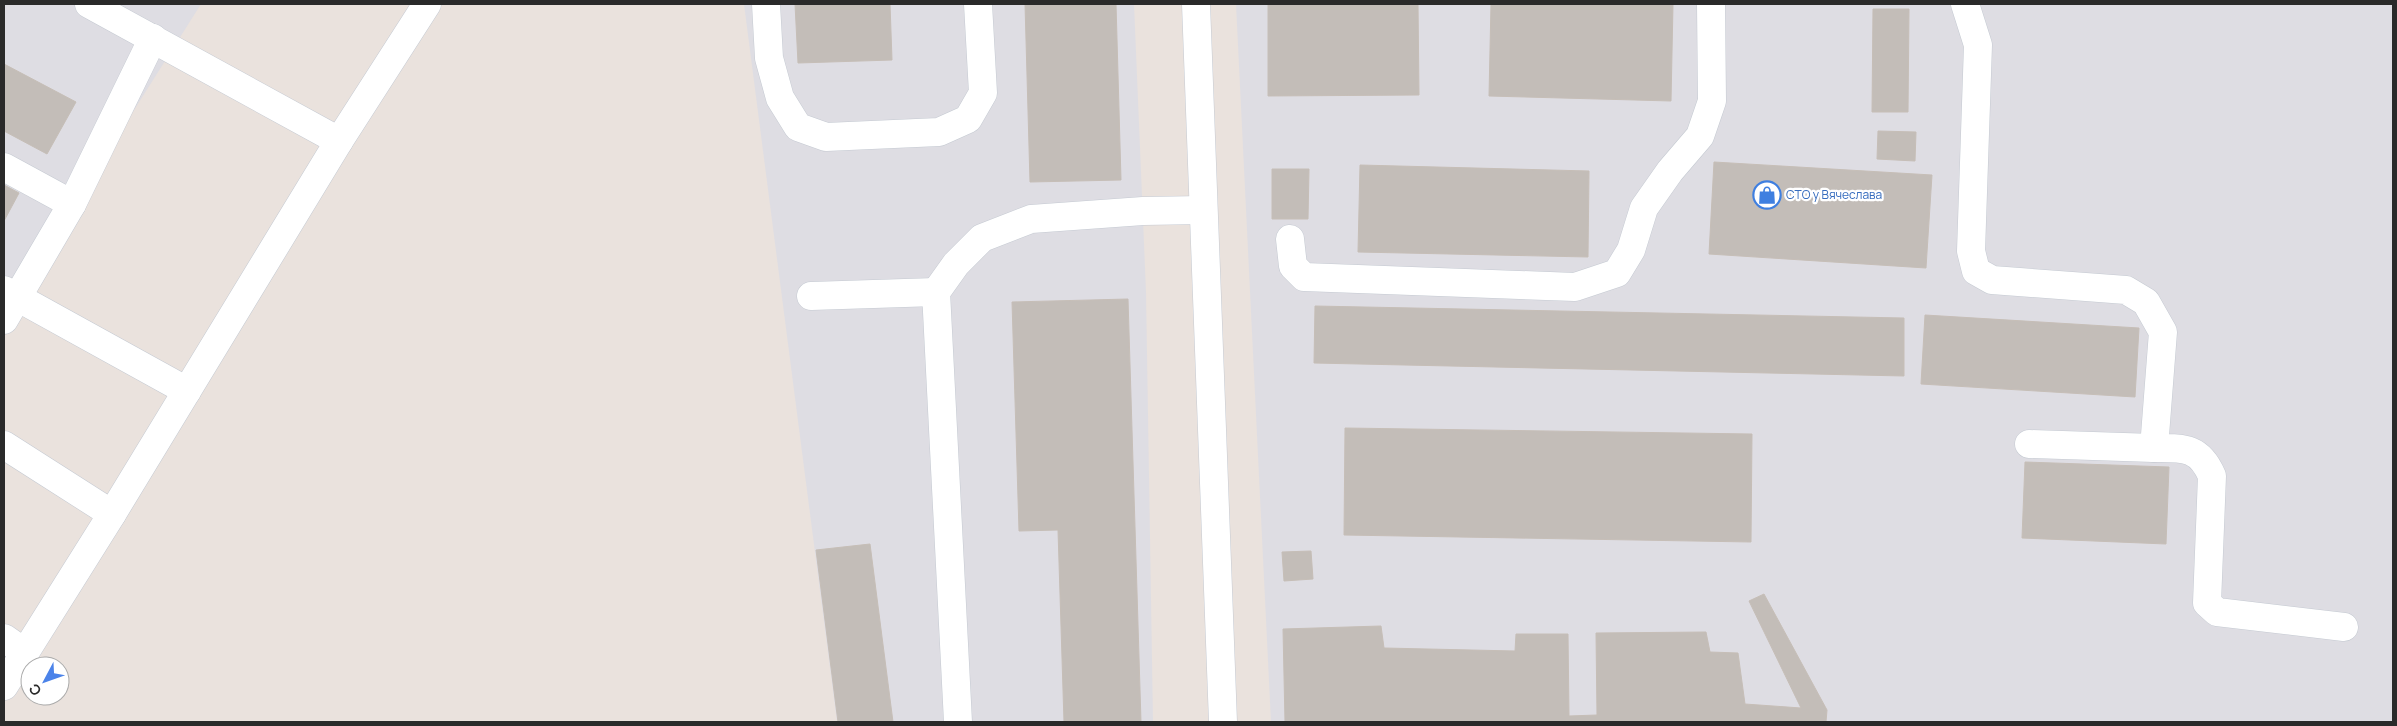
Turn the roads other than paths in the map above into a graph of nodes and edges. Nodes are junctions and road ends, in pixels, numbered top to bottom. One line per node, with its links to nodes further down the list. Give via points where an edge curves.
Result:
1 (88, 4): 8 (street)
2 (427, 4): 9 (street)
3 (766, 4): 4 (street, via 769,58 780,98 798,127 826,137 939,132 968,119 983,93)
4 (978, 4)
5 (1196, 4): 12 (street)
6 (1711, 4): 13 (street, via 1712,100 1700,136 1644,208 1631,250 1617,273 1575,288 1304,278 1293,266)
7 (1965, 4): 21 (street, via 1978,45 1971,251 1976,271 1992,280 2126,290 2146,302 2163,332)
8 (153, 38): 9 (street); 11 (street)
9 (339, 141): 18 (street)
10 (4, 168): 11 (street)
11 (72, 204): 15 (street)
12 (1204, 210): 14 (street, via 1031,219 982,238 956,264); 27 (street)
13 (1290, 239)
14 (936, 292): 16 (street); 26 (street)
15 (10, 294): 17 (street); 18 (street)
16 (811, 296)
17 (4, 320)
18 (187, 391): 22 (street)
19 (2029, 444): 21 (street)
20 (4, 445): 22 (street)
21 (2154, 448): 23 (street, via 2185,448 2206,461 2212,476 2207,603 2217,612)
22 (112, 514): 24 (street)
23 (2344, 626)
24 (14, 645): 25 (street)
25 (4, 686)
26 (958, 722)
27 (1223, 722)

